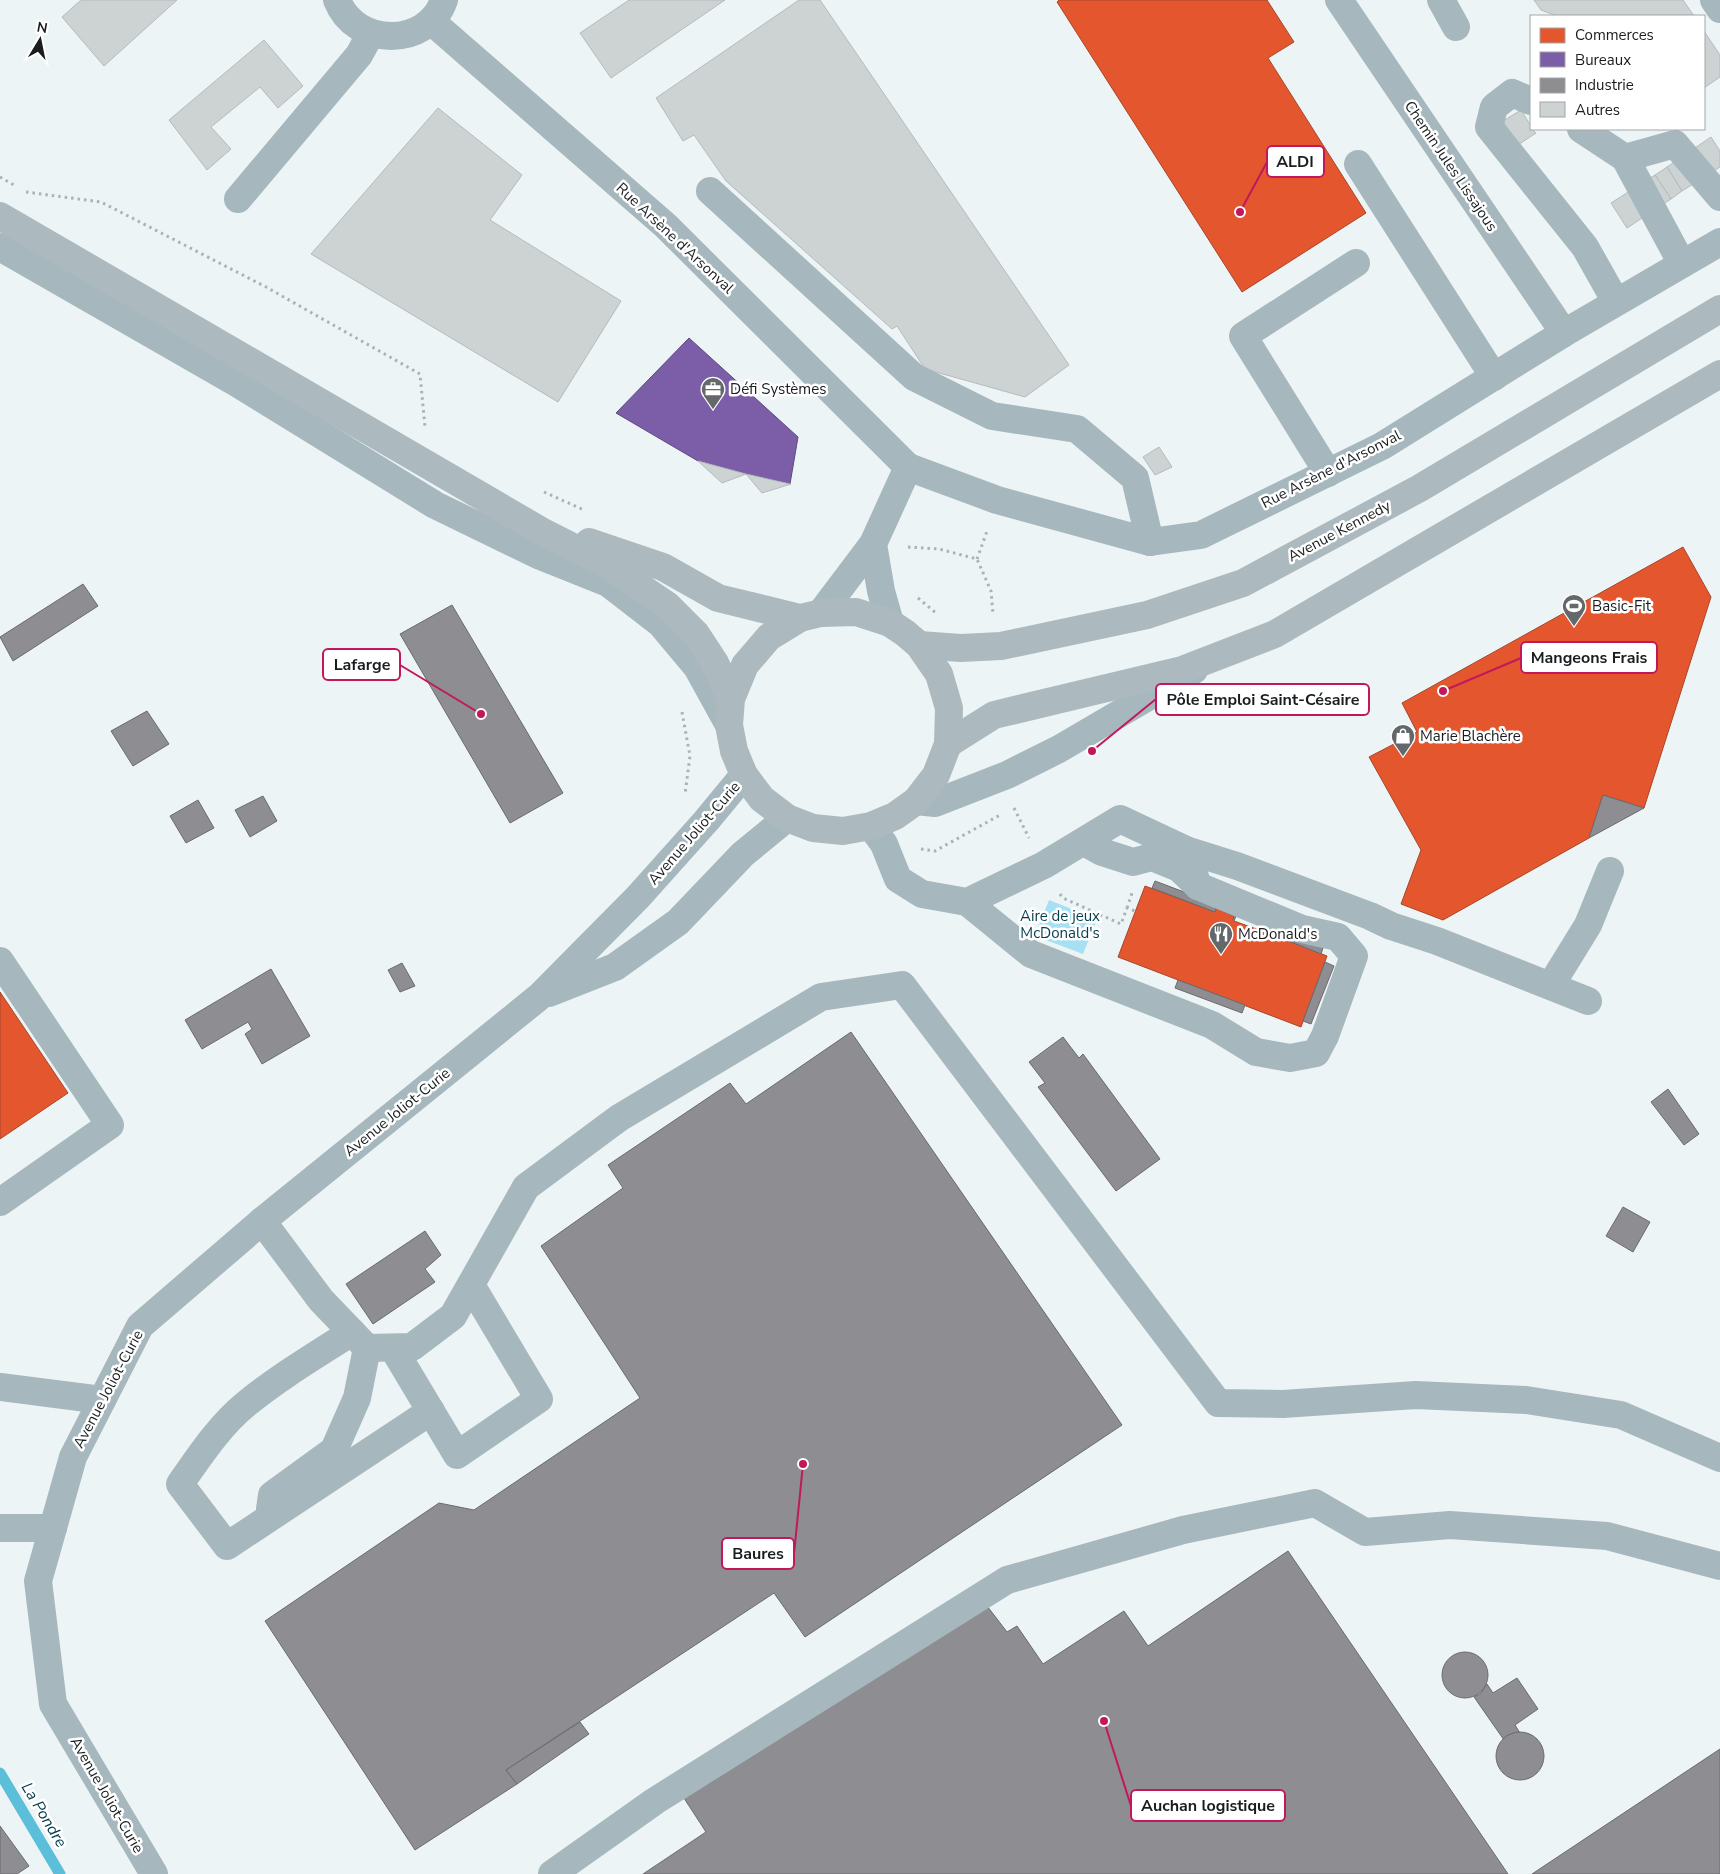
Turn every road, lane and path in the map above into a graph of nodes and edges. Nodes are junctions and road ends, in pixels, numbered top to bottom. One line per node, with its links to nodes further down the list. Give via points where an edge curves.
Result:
1 (337, 0): 8 (street, via 341,10 354,24)
2 (1339, 0): 24 (street, Chemin Jules Lissajous)
3 (1441, 0): 7 (street)
4 (1714, 0): 5 (street)
5 (1720, 9)
6 (438, 11): 8 (street, via 418,30 403,36); 28 (street, Rue Arsène d'Arsonval, via 666,226)
7 (1456, 27)
8 (371, 34): 16 (street, via 359,55)
9 (1530, 101): 22 (street, via 1512,93 1494,106 1489,127 1585,248)
10 (1583, 130): 11 (street)
11 (1625, 158): 15 (street, via 1676,144); 21 (street)
12 (1358, 164): 26 (street)
13 (0, 177): 27 (path, via 27,192 101,202 266,287 420,374)
14 (710, 191): 34 (street, via 914,377 992,416 1077,429 1135,478)
15 (1720, 197)
16 (238, 199)
17 (0, 216): 33 (main road)
18 (1720, 242): 21 (street, Rue Arsène d'Arsonval)
19 (0, 247): 43 (street, via 237,384 435,505 538,555 608,583 661,624)
20 (1356, 263): 29 (street, via 1243,336)
21 (1682, 264): 22 (street, Rue Arsène d'Arsonval)
22 (1616, 302): 24 (street, Rue Arsène d'Arsonval)
23 (1720, 309): 40 (main road, Avenue Kennedy, via 1420,488 1243,583 1146,615 1000,646)
24 (1564, 333): 26 (street, Rue Arsène d'Arsonval)
25 (1720, 374): 41 (main road, via 1275,634)
26 (1494, 377): 29 (street, Rue Arsène d'Arsonval, via 1382,446)
27 (426, 428)
28 (908, 467): 34 (street, Rue Arsène d'Arsonval, via 997,500); 35 (street)
29 (1328, 473): 34 (street, Rue Arsène d'Arsonval, via 1202,535)
30 (544, 492): 31 (path)
31 (588, 512)
32 (989, 525): 36 (path)
33 (543, 532): 37 (main road, via 599,544 663,567 718,598); 43 (main road, via 608,565 667,606 696,634 710,656)
34 (1150, 542)
35 (874, 544): 36 (path, via 939,549); 37 (street); 39 (street)
36 (977, 558): 38 (path, via 991,591)
37 (811, 615): 39 (main road, via 856,612); 43 (main road, via 768,636 745,665)
38 (994, 622)
39 (890, 623): 40 (main road)
40 (919, 645): 44 (main road, via 940,674 949,708)
41 (1218, 656): 44 (main road, via 1182,670 994,715); 46 (street, via 1059,749 1007,775 935,803)
42 (680, 708): 50 (path, via 690,756 684,794)
43 (730, 712): 45 (main road, via 734,751)
44 (948, 744): 46 (main road, via 936,775)
45 (744, 775): 49 (main road, via 762,799); 50 (street, Avenue Joliot-Curie)
46 (916, 801): 51 (main road, via 895,816)
47 (1021, 802): 48 (path)
48 (1014, 807): 51 (path, via 935,851); 52 (path)
49 (787, 818): 51 (main road, via 814,828); 62 (street, Avenue Joliot-Curie, via 743,854 678,922 615,967)
50 (706, 821): 62 (street, Avenue Joliot-Curie, via 638,897)
51 (878, 835): 58 (street, via 898,879 922,894)
52 (1029, 839)
53 (1084, 842): 54 (street, via 1120,819); 56 (street, via 1133,862 1152,857 1179,868); 58 (street)
54 (1186, 850): 56 (street); 61 (street, via 1237,866)
55 (1610, 871): 61 (street, via 1588,925)
56 (1198, 886): 58 (street, via 1302,929 1338,937 1354,956 1316,1053 1290,1058 1256,1052 1212,1026 1031,954)
57 (1059, 892): 59 (path, via 1063,898 1121,924 1127,908)
58 (967, 902)
59 (1135, 912)
60 (0, 961): 64 (street, via 110,1126)
61 (1551, 985): 63 (street)
62 (539, 997): 65 (street, Avenue Joliot-Curie)
63 (1588, 1001)
64 (0, 1202)
65 (262, 1222): 67 (street, via 321,1300); 69 (street, Avenue Joliot-Curie, via 140,1326)
66 (470, 1285): 67 (street, via 453,1316 412,1348); 70 (street, via 539,1399 457,1455); 71 (street, via 526,1187 619,1118 821,997 902,985 1218,1402 1283,1404 1416,1395 1526,1400 1622,1415)
67 (371, 1343): 70 (street); 72 (street, via 356,1398 334,1450 272,1495); 72 (street, via 291,1372 245,1405 208,1444 180,1484 227,1546)
68 (0, 1387): 69 (street)
69 (102, 1400): 74 (street, Avenue Joliot-Curie, via 73,1456)
70 (431, 1411): 72 (street)
71 (1720, 1458)
72 (269, 1519)
73 (0, 1528): 74 (street)
74 (53, 1528): 76 (street, Avenue Joliot-Curie, via 38,1582 53,1704)
75 (1720, 1566): 77 (street, via 1607,1536 1450,1525 1365,1532 1315,1503 1183,1530 1007,1580 655,1801)
76 (154, 1874)
77 (552, 1874)

